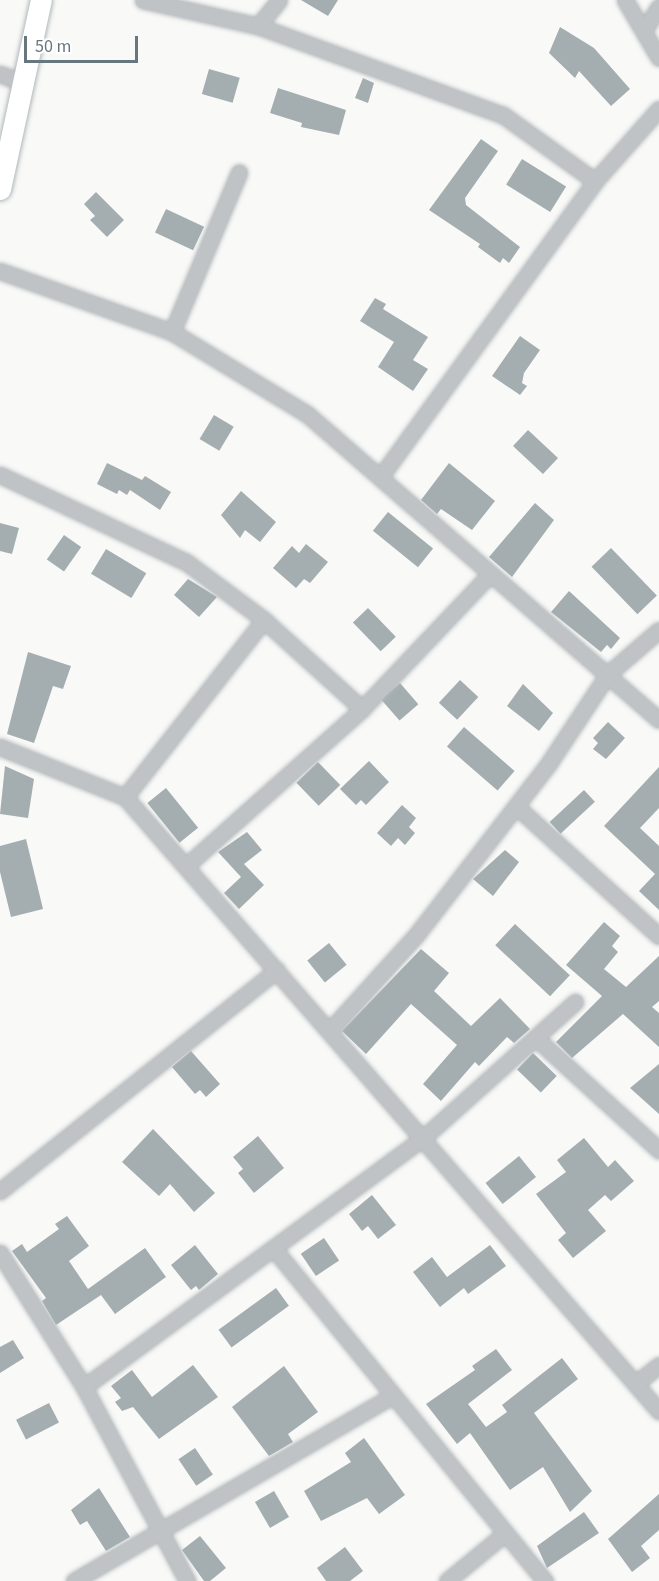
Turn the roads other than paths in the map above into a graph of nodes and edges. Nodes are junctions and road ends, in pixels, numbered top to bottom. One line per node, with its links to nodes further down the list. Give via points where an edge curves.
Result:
1 (40, 0): 10 (main road)
2 (143, 0): 6 (street)
3 (279, 0): 6 (street)
4 (625, 0): 7 (street)
5 (659, 7): 7 (street)
6 (258, 26): 13 (street, via 503,115)
7 (645, 29): 8 (street)
8 (659, 58)
9 (0, 74): 10 (street)
10 (23, 83): 14 (main road)
11 (659, 109): 13 (street)
12 (239, 173): 16 (street)
13 (595, 181): 18 (street)
14 (0, 189)
15 (0, 271): 16 (street)
16 (172, 332): 18 (street, via 307,414)
17 (0, 475): 20 (street, via 186,562)
18 (381, 476): 19 (street)
19 (488, 576): 22 (street); 23 (street)
20 (264, 620): 23 (street); 26 (street)
21 (659, 630): 22 (street)
22 (608, 674): 24 (street); 27 (street)
23 (362, 709): 28 (street)
24 (659, 720)
25 (0, 747): 26 (street)
26 (125, 797): 28 (street)
27 (516, 806): 29 (street); 32 (street, via 417,934)
28 (186, 866): 30 (street)
29 (659, 936)
30 (277, 970): 32 (street); 36 (street)
31 (575, 1002): 33 (street)
32 (331, 1029): 34 (street)
33 (538, 1040): 34 (street); 35 (street)
34 (423, 1138): 37 (street); 40 (street)
35 (659, 1150)
36 (0, 1191)
37 (274, 1249): 41 (street); 42 (street)
38 (0, 1253): 41 (street)
39 (659, 1365): 40 (street)
40 (635, 1384): 43 (street)
41 (84, 1387): 44 (street)
42 (393, 1395): 44 (street); 45 (street)
43 (659, 1411)
44 (160, 1530): 46 (street); 47 (street)
45 (504, 1534): 48 (street); 49 (street)
46 (74, 1581)
47 (187, 1581)
48 (447, 1581)
49 (545, 1581)

